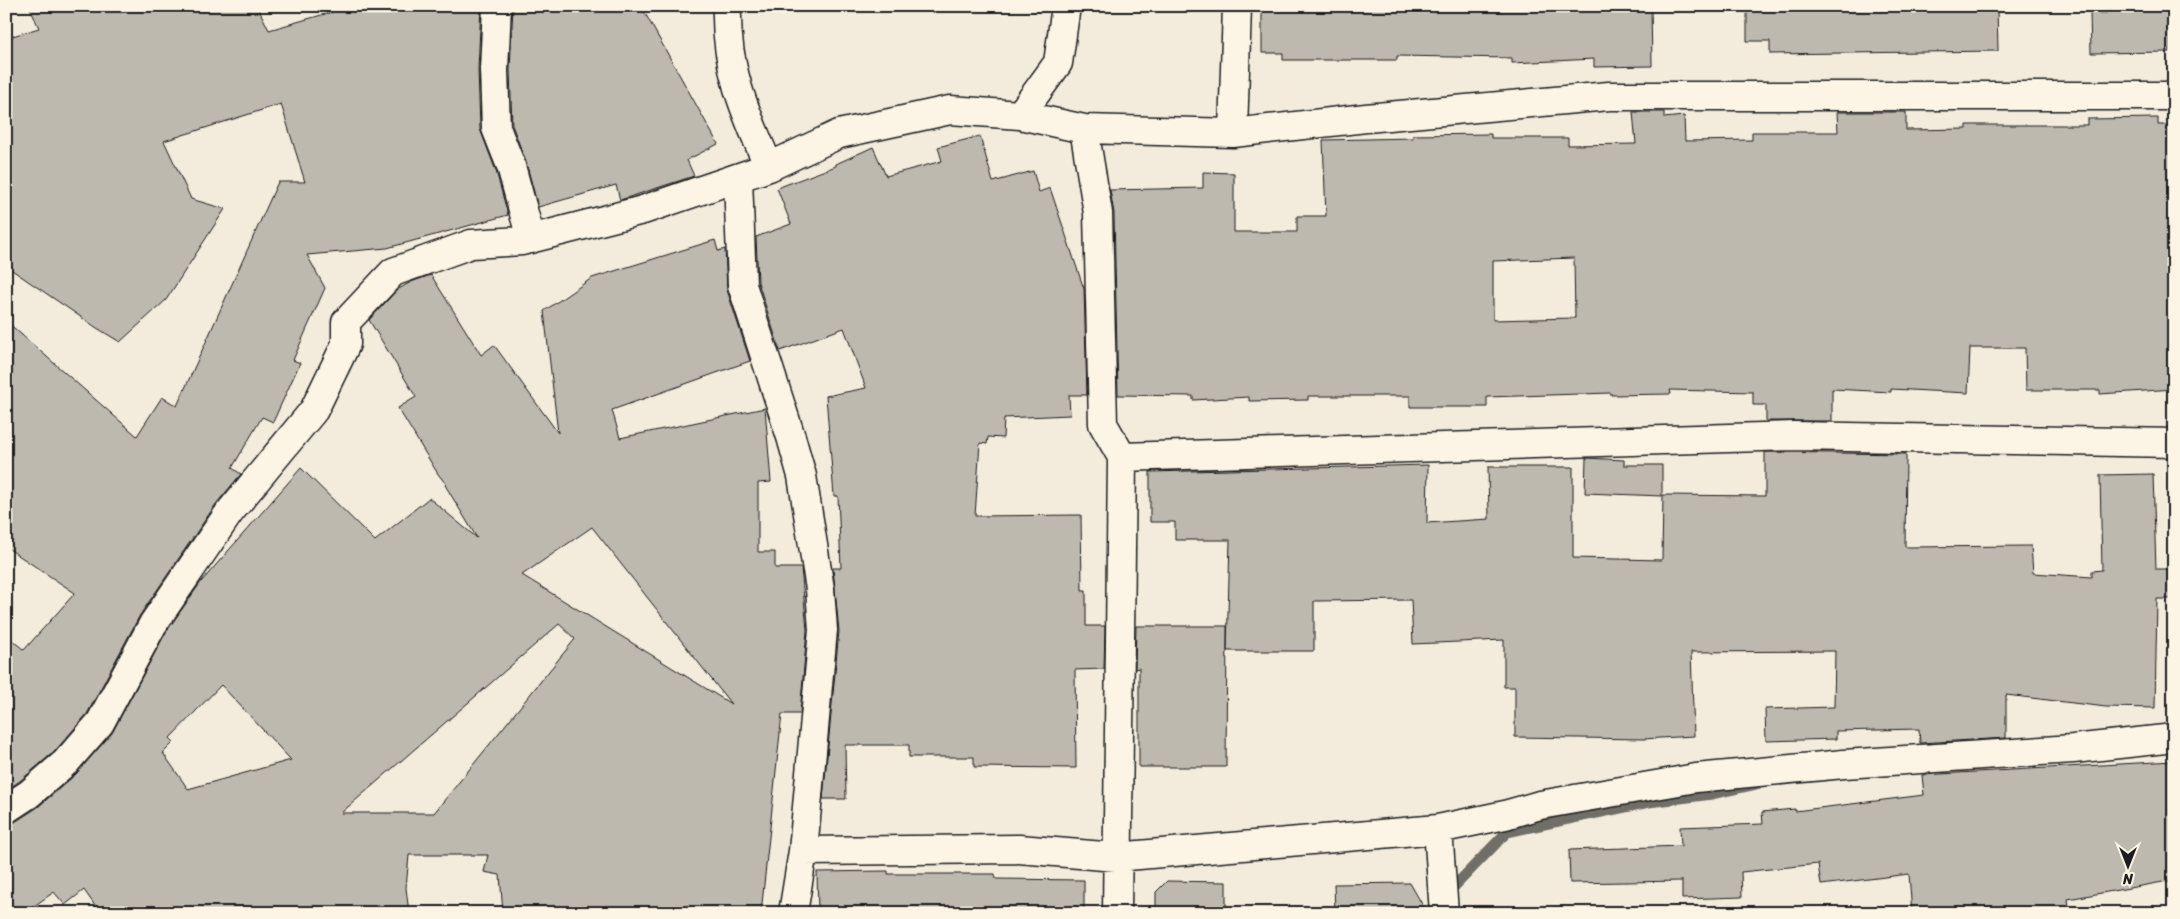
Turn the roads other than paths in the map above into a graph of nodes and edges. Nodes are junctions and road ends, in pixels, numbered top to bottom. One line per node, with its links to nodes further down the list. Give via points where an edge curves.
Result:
1 (497, 6): 11 (street, via 496,128 511,166)
2 (727, 6): 9 (street, via 732,70)
3 (1066, 6): 6 (street, via 1058,63)
4 (1237, 6): 8 (street)
5 (2174, 96): 8 (street, via 1609,96)
6 (1020, 115): 7 (street); 9 (street, via 950,110 840,134)
7 (1084, 129): 8 (street); 13 (street, via 1098,213 1103,424)
8 (1233, 133)
9 (769, 167): 10 (street)
10 (738, 178): 11 (street, via 643,210); 17 (street, via 742,285 792,436 802,476 820,589 823,630)
11 (531, 239): 15 (street, via 471,244 393,272 346,322 346,344 314,410 229,513 152,624 100,723 66,762)
12 (2174, 443): 13 (street, via 1794,436)
13 (1122, 457): 18 (street)
14 (2174, 738): 16 (street, via 2073,749 1844,764 1696,778 1540,805 1505,816)
15 (6, 809)
16 (1438, 828): 18 (street); 21 (street)
17 (803, 851): 18 (street, via 1019,848); 19 (street)
18 (1116, 857): 20 (street)
19 (793, 913)
20 (1117, 913)
21 (1444, 913)

